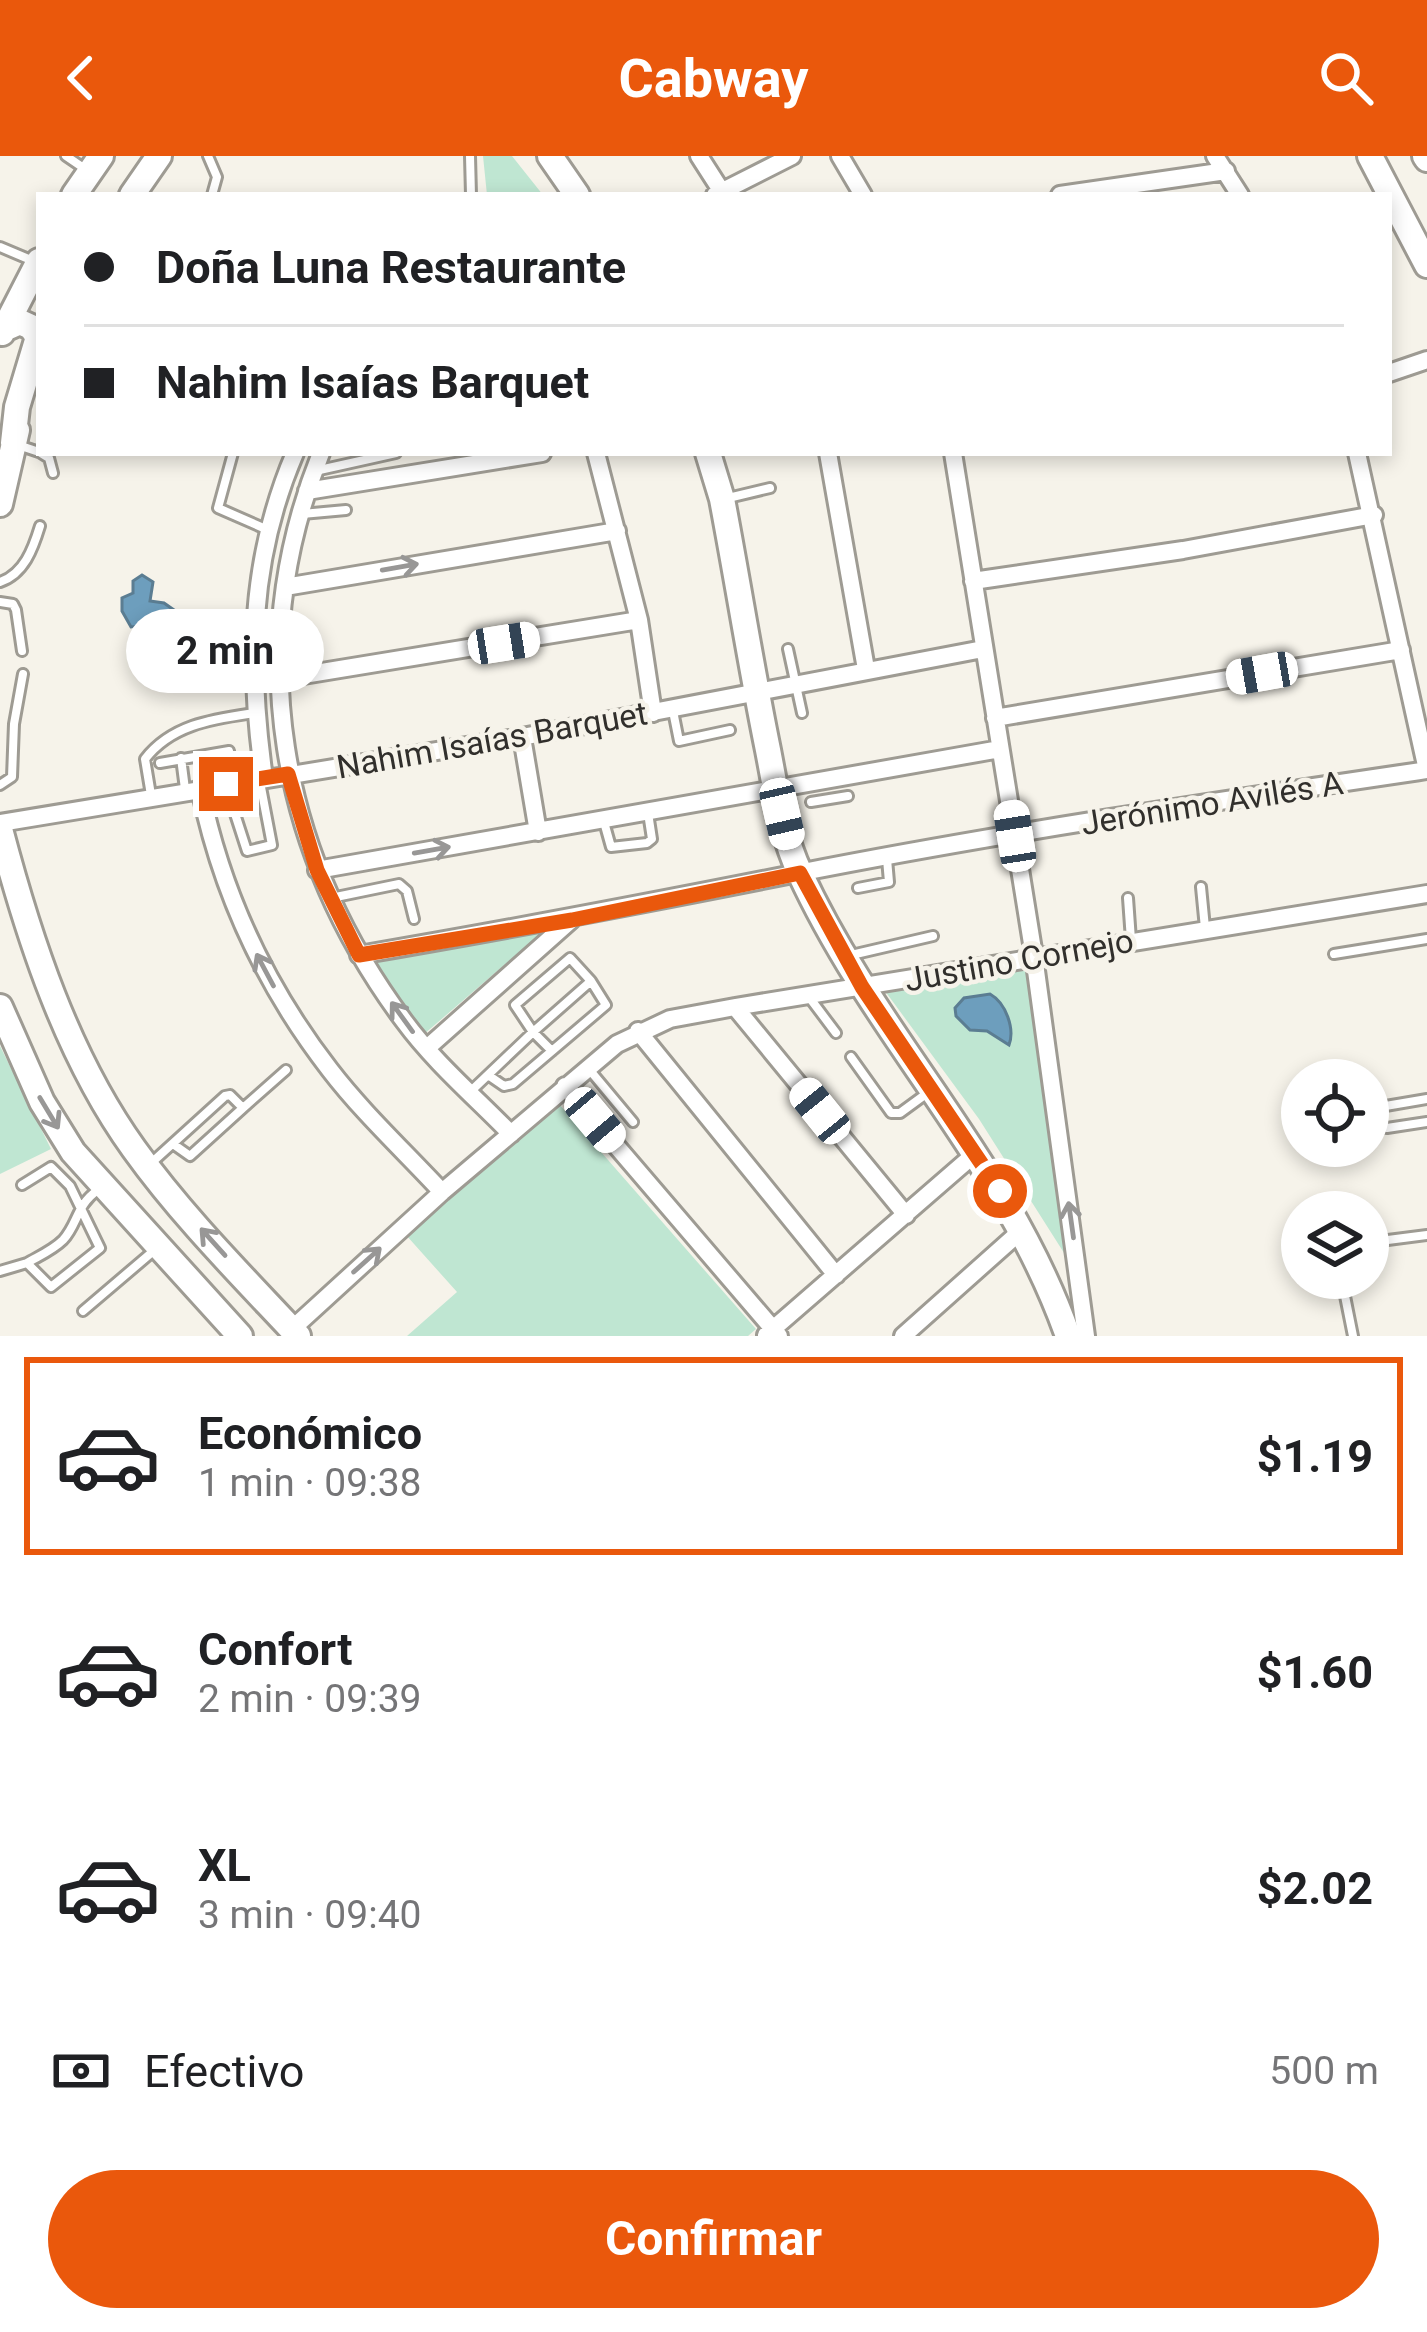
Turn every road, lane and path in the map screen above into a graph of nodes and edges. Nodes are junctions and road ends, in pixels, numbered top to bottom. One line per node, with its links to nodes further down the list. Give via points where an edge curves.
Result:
1 (67, 156): 10 (lane)
2 (159, 156): 13 (main road)
3 (208, 156): 14 (lane)
4 (470, 156): 15 (lane)
5 (550, 156): 16 (main road)
6 (699, 156): 17 (street)
7 (792, 156): 18 (street)
8 (840, 156): 19 (street)
9 (1370, 156): 22 (main road)
10 (95, 164): 12 (main road)
11 (1221, 164): 20 (street); 21 (street)
12 (76, 192)
13 (134, 192)
14 (214, 192)
15 (471, 192)
16 (575, 192)
17 (720, 192)
18 (725, 192)
19 (860, 192)
20 (1076, 192)
21 (1238, 192)
22 (1389, 192)
23 (1392, 198): 27 (main road)
24 (0, 247): 25 (lane)
25 (36, 260)
26 (36, 266): 28 (main road)
27 (1427, 266)
28 (20, 294): 29 (main road)
29 (2, 334): 30 (main road, via 20,322)
30 (36, 334)
31 (36, 343): 35 (main road)
32 (1427, 360): 33 (street)
33 (1392, 372)
34 (36, 380): 35 (main road)
35 (13, 443): 36 (lane); 52 (main road)
36 (36, 452)
37 (45, 456): 48 (lane)
38 (232, 456): 57 (lane, via 218,508)
39 (294, 456): 57 (street)
40 (523, 456): 50 (street)
41 (597, 456): 58 (street)
42 (709, 456): 51 (main road)
43 (829, 456): 68 (street)
44 (957, 456): 59 (street)
45 (1358, 456): 55 (street)
46 (360, 457): 47 (lane)
47 (317, 462): 50 (street)
48 (53, 473)
49 (770, 488): 51 (lane)
50 (307, 491): 54 (street)
51 (722, 500): 72 (main road)
52 (0, 504)
53 (346, 510): 54 (lane)
54 (301, 514): 61 (street)
55 (1374, 515): 59 (street); 66 (street)
56 (40, 526): 60 (lane, via 19,570)
57 (270, 530): 74 (street, via 252,656)
58 (617, 531): 61 (street, one-way to 58); 63 (street)
59 (973, 581): 65 (street)
60 (0, 582)
61 (285, 587): 70 (street)
62 (0, 602): 67 (lane, via 16,610)
63 (639, 620): 70 (street); 75 (street)
64 (788, 649): 71 (lane)
65 (983, 649): 68 (street, Nahim Isaías Barquet); 77 (street)
66 (1401, 650): 77 (street); 84 (street)
67 (22, 651)
68 (866, 669): 71 (street, Nahim Isaías Barquet)
69 (23, 674): 88 (lane, via 12,778)
70 (279, 680): 85 (street)
71 (795, 685): 72 (street, Nahim Isaías Barquet); 76 (lane)
72 (757, 694): 73 (street, Nahim Isaías Barquet); 90 (main road)
73 (673, 710): 75 (street, Nahim Isaías Barquet); 78 (lane, via 679,741)
74 (255, 712): 86 (street); 93 (lane, via 202,721 149,753)
75 (653, 713): 79 (street, Nahim Isaías Barquet)
76 (802, 713)
77 (995, 718): 80 (street)
78 (730, 730)
79 (522, 737): 85 (street, Nahim Isaías Barquet); 97 (street)
80 (1000, 748): 91 (street); 98 (street)
81 (229, 751): 82 (lane)
82 (181, 758): 83 (lane); 89 (lane)
83 (160, 763)
84 (1427, 770): 98 (street, Jerónimo Avilés A)
85 (288, 774): 86 (street, Nahim Isaías Barquet); 100 (street)
86 (262, 778): 87 (street, Nahim Isaías Barquet); 87 (lane, via 272,845 247,851)
87 (226, 784): 89 (street, Nahim Isaías Barquet)
88 (0, 785)
89 (192, 790): 93 (street, Nahim Isaías Barquet); 146 (street, one-way to 89, via 330,1071 269,980)
90 (776, 790): 91 (street); 94 (street); 101 (main road)
91 (816, 795): 92 (lane)
92 (848, 796)
93 (152, 797): 96 (street, Nahim Isaías Barquet)
94 (648, 813): 95 (street); 95 (lane, via 647,843 611,847)
95 (604, 820): 97 (street)
96 (0, 826): 143 (main road, via 23,917 86,1066)
97 (538, 832): 100 (street, one-way to 97)
98 (1015, 836): 99 (street, Jerónimo Avilés A); 116 (street)
99 (887, 858): 101 (street, Jerónimo Avilés A); 103 (lane, via 891,880)
100 (317, 870): 105 (street)
101 (800, 873): 108 (street, Jerónimo Avilés A); 115 (main road)
102 (1201, 887): 109 (lane)
103 (858, 888)
104 (1427, 894): 109 (street, Justino Cornejo)
105 (330, 898): 107 (lane, via 399,884); 114 (street)
106 (1128, 898): 112 (lane)
107 (414, 919)
108 (572, 920): 114 (street, Jerónimo Avilés A); 125 (street)
109 (1205, 930): 112 (street, Justino Cornejo)
110 (933, 936): 115 (lane)
111 (1427, 939): 113 (lane)
112 (1131, 941): 116 (street, Justino Cornejo)
113 (1334, 954)
114 (359, 955): 125 (street, one-way to 114)
115 (845, 956): 118 (main road)
116 (1034, 956): 118 (street, Justino Cornejo); 163 (street, one-way to 116)
117 (591, 981): 123 (lane); 123 (lane, via 570,958 514,1005); 126 (lane, via 606,1004)
118 (862, 987): 119 (street, Justino Cornejo); 132 (main road)
119 (808, 996): 121 (street, Justino Cornejo); 124 (lane)
120 (0, 1007): 145 (main road, one-way to 145, via 41,1102)
121 (736, 1007): 122 (street, Justino Cornejo); 148 (street)
122 (638, 1031): 128 (street, Justino Cornejo); 155 (street)
123 (533, 1032): 126 (lane); 130 (lane)
124 (836, 1034)
125 (427, 1048): 133 (street)
126 (552, 1051): 130 (lane, via 508,1086)
127 (851, 1057): 132 (lane, via 891,1113)
128 (587, 1067): 131 (street, Justino Cornejo); 137 (lane)
129 (286, 1070): 136 (lane)
130 (488, 1075): 133 (lane)
131 (566, 1086): 140 (street, Justino Cornejo); 160 (street)
132 (933, 1090): 142 (main road)
133 (470, 1092): 140 (street)
134 (1427, 1099): 135 (lane)
135 (1389, 1105)
136 (243, 1108): 141 (lane, via 190,1156); 141 (lane, via 225,1096)
137 (633, 1122)
138 (1427, 1122): 139 (lane)
139 (1389, 1128)
140 (511, 1134): 146 (street, Justino Cornejo)
141 (173, 1144): 143 (lane)
142 (977, 1152): 148 (street); 149 (main road)
143 (148, 1166): 159 (main road, one-way to 143)
144 (22, 1185): 147 (lane, via 50,1167)
145 (104, 1186): 147 (lane); 152 (main road)
146 (442, 1192): 159 (street, Justino Cornejo, one-way to 146)
147 (80, 1209): 153 (lane, via 59,1245); 153 (lane, via 100,1248 51,1287)
148 (906, 1215): 155 (street)
149 (1023, 1229): 158 (main road); 162 (street)
150 (1427, 1234): 151 (lane)
151 (1389, 1240)
152 (159, 1246): 157 (lane); 161 (main road)
153 (27, 1263): 154 (lane)
154 (0, 1271)
155 (836, 1275): 160 (street)
156 (1346, 1299): 164 (lane)
157 (83, 1311)
158 (1060, 1329)
159 (295, 1333)
160 (772, 1334)
161 (240, 1336)
162 (903, 1336)
163 (1086, 1336)
164 (1353, 1336)

